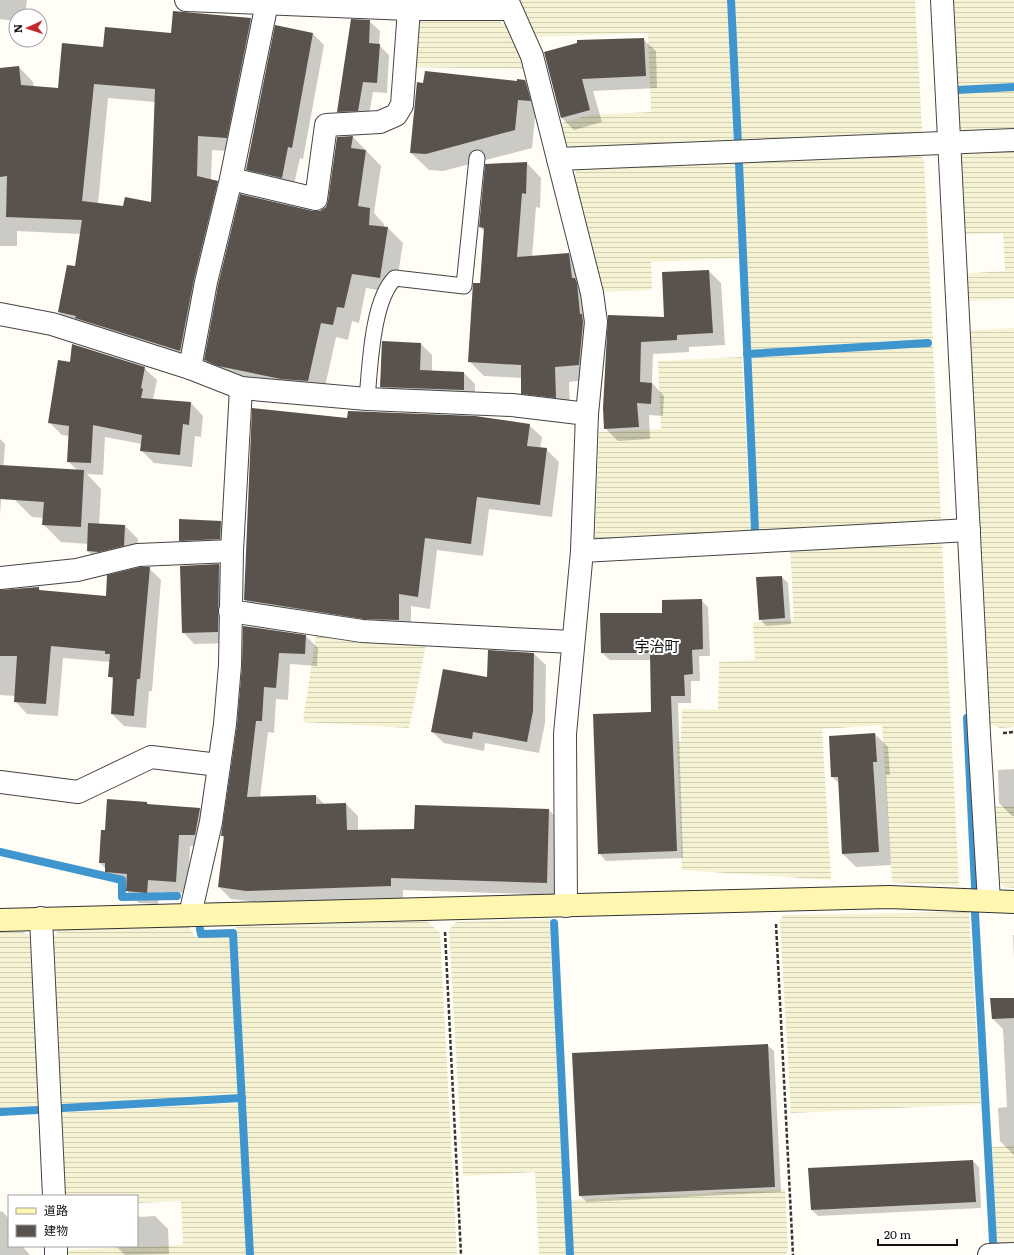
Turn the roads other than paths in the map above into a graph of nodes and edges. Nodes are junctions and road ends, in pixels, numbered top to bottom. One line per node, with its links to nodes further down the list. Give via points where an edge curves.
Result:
1 (186, 0): 3 (street)
2 (942, 0): 7 (street)
3 (267, 3): 5 (street); 10 (street)
4 (508, 5): 5 (street); 9 (street, via 532,56)
5 (409, 9): 10 (street, via 402,105 396,115 380,122 326,125 316,199)
6 (1014, 140): 7 (street)
7 (942, 144): 9 (street); 16 (street)
8 (477, 158): 14 (lane, via 464,286 395,278 387,285 379,307)
9 (558, 159): 15 (street, via 592,293 596,322)
10 (230, 179): 12 (street, via 206,282)
11 (0, 314): 12 (street, via 52,324)
12 (190, 368): 13 (street)
13 (241, 388): 14 (street); 17 (street)
14 (367, 399): 15 (street, via 512,405)
15 (587, 414): 18 (street)
16 (961, 530): 18 (street); 24 (street, via 979,734)
17 (232, 551): 19 (street, via 138,555 77,570); 20 (street)
18 (582, 551): 21 (street)
19 (0, 578)
20 (230, 611): 21 (street, via 362,631); 22 (street, via 229,672)
21 (572, 642): 26 (street, via 565,734)
22 (219, 765): 23 (street, via 151,757 78,792); 27 (street, via 211,822)
23 (0, 782)
24 (989, 900): 25 (street); 26 (street, via 889,898)
25 (1014, 902)
26 (566, 906): 27 (street)
27 (190, 915): 28 (street)
28 (41, 918): 29 (street); 30 (street)
29 (0, 920)
30 (54, 1195)
31 (1014, 1254): 32 (street)
32 (989, 1255)

